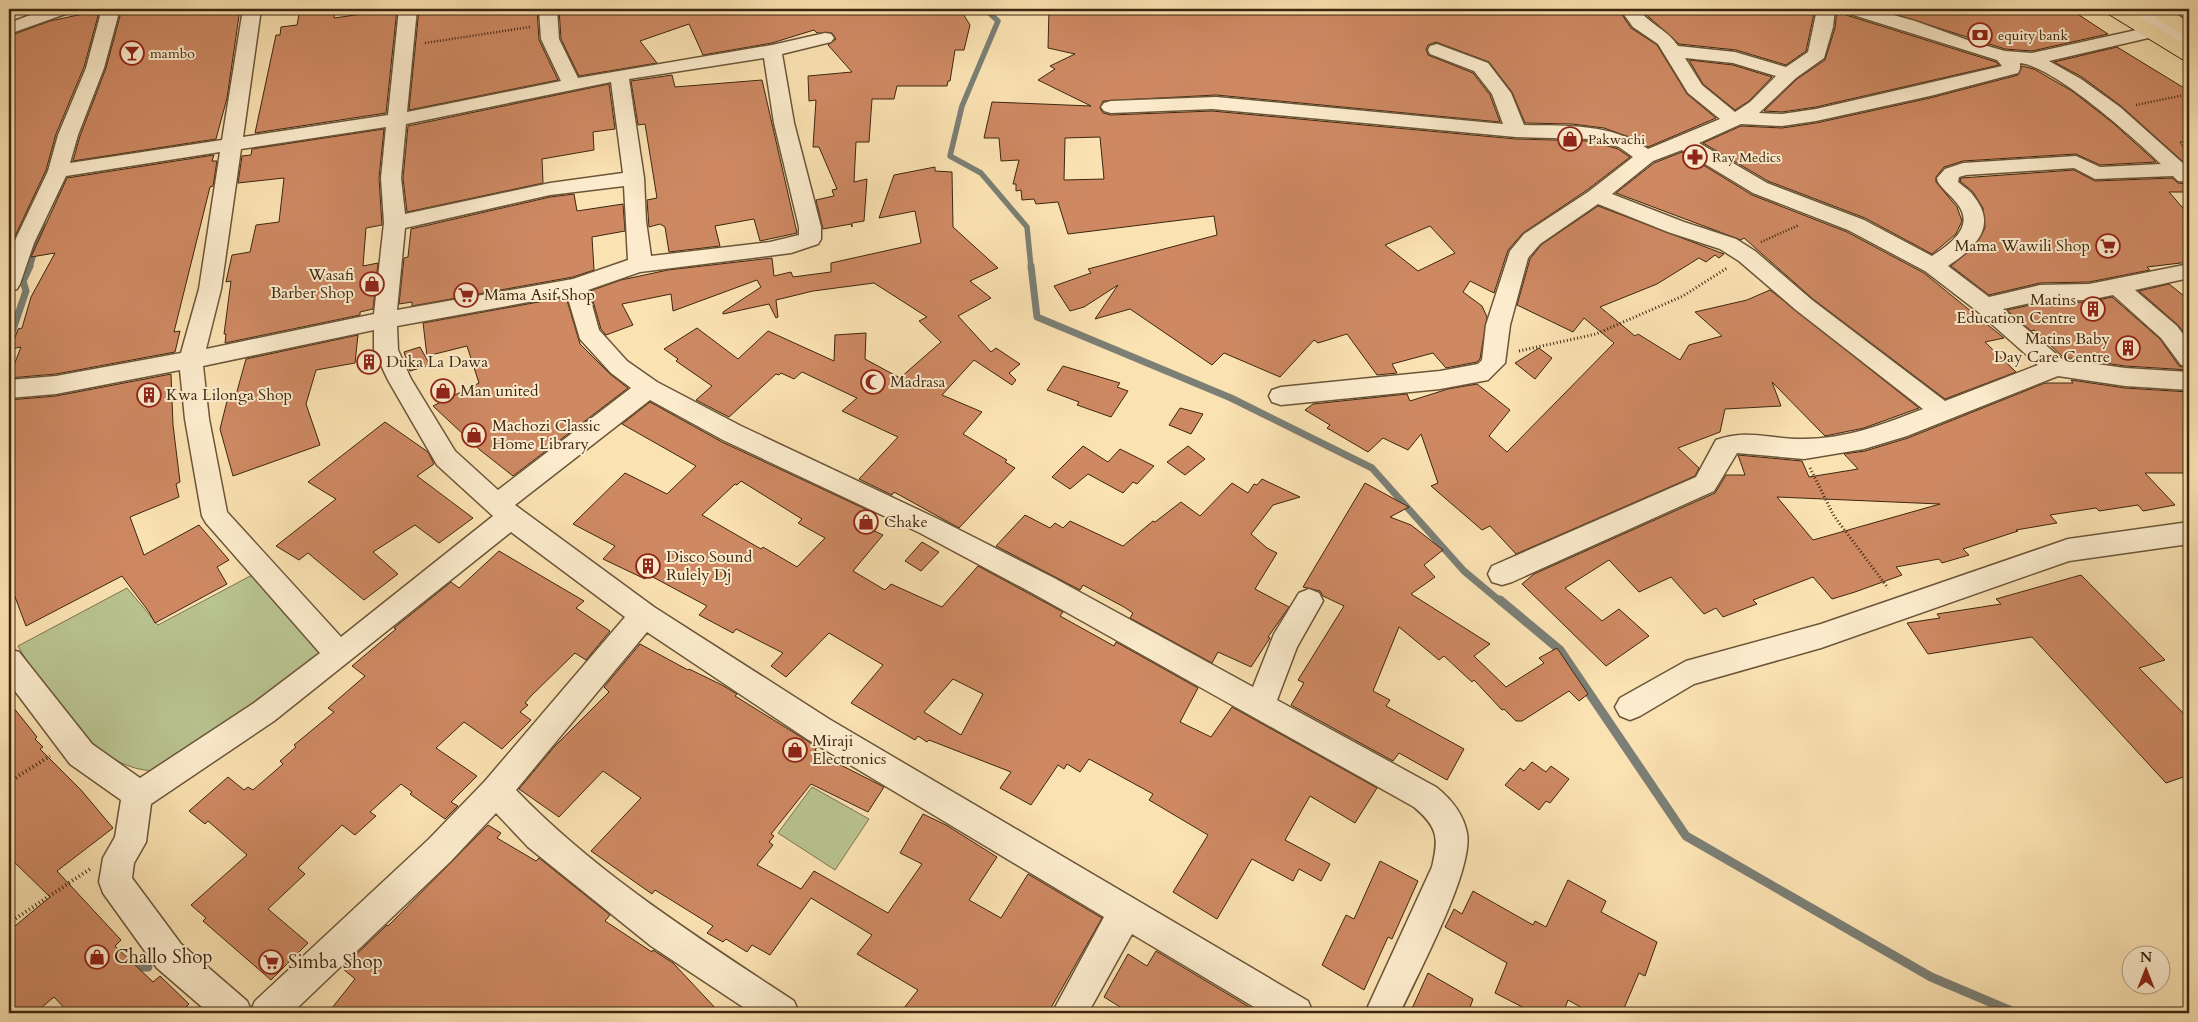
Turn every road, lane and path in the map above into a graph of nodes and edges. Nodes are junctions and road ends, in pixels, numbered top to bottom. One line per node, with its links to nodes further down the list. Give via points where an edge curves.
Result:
1 (62, 9): 12 (street)
2 (107, 9): 36 (street, via 109,16 95,68 68,135)
3 (252, 9): 34 (street)
4 (408, 9): 17 (street)
5 (1629, 9): 20 (street, via 1638,23 1665,40)
6 (1826, 9): 24 (street, via 1817,54)
7 (1853, 9): 22 (street)
8 (2114, 9): 14 (highway)
9 (2134, 9): 16 (street)
10 (2156, 9): 13 (highway)
11 (549, 17): 17 (path); 26 (street, via 554,50)
12 (9, 29)
13 (2189, 30)
14 (2151, 32): 21 (highway); 23 (street)
15 (825, 38): 19 (street)
16 (2189, 43)
17 (404, 47): 31 (street)
18 (1437, 50): 32 (street, via 1481,68 1500,93)
19 (772, 51): 25 (street); 43 (street, via 784,123 810,227 810,239 791,246)
20 (1673, 51): 24 (street, via 1735,58); 30 (street, via 1695,89)
21 (2189, 55)
22 (2004, 56): 23 (street); 30 (street, via 2011,69 1930,90 1782,120)
23 (2032, 59): 29 (street)
24 (1789, 74): 30 (street, via 1756,106)
25 (618, 75): 26 (street); 38 (street)
26 (573, 86): 31 (street)
27 (2189, 94): 29 (path)
28 (1111, 107): 32 (street, via 1216,103)
29 (2112, 109): 37 (street)
30 (1736, 119): 33 (street)
31 (396, 120): 34 (street); 41 (street, via 391,178)
32 (1516, 131): 35 (street, via 1592,133 1626,143)
33 (1682, 141): 35 (street); 40 (street, via 1760,188)
34 (230, 145): 36 (street); 53 (street, via 210,289)
35 (1646, 157): 39 (street)
36 (58, 171): 48 (street, via 23,243)
37 (2184, 176): 44 (street, via 2095,174 2076,162 1963,169 1947,178 1967,202 1974,217 1970,237)
38 (634, 178): 41 (street, via 550,189); 43 (street, via 640,258)
39 (1595, 197): 42 (street, via 1728,244); 51 (street, via 1532,238 1518,256 1498,325)
40 (1824, 214): 42 (path, via 1762,240); 44 (street, via 1889,241)
41 (395, 223): 50 (street)
42 (1747, 256): 51 (path, via 1682,296 1596,334); 59 (street, via 1804,305)
43 (637, 266): 46 (street)
44 (1932, 266): 49 (street)
45 (2189, 271): 47 (street)
46 (576, 286): 50 (street); 56 (street, via 588,332 619,366)
47 (2118, 287): 49 (street, via 2089,292 2040,293); 52 (street, via 2169,332)
48 (14, 289)
49 (1986, 306): 54 (street)
50 (385, 320): 53 (street); 61 (street, via 386,350 446,458)
51 (1494, 357): 58 (street, via 1491,366 1480,374)
52 (2189, 359)
53 (191, 360): 57 (street, via 56,385); 67 (street, via 197,419 215,516)
54 (2056, 366): 55 (street, via 2125,377); 59 (street)
55 (2189, 381)
56 (648, 388): 61 (street); 69 (street, via 732,433 956,540)
57 (9, 389)
58 (1281, 396)
59 (1942, 411): 60 (street, via 1864,440)
60 (1804, 449): 63 (street, via 1745,443 1725,447 1705,484); 65 (path, via 1820,494 1868,564)
61 (505, 511): 66 (street); 67 (street)
62 (2189, 533): 65 (street, via 2068,550)
63 (1502, 574)
64 (1309, 600): 69 (street, via 1284,643)
65 (1905, 608): 70 (street, via 1821,636 1686,674)
66 (644, 615): 73 (street); 76 (street, via 818,729)
67 (339, 655): 74 (street, via 264,712 146,792)
68 (9, 661): 71 (street)
69 (1260, 705): 83 (street, via 1425,797 1438,806 1450,823 1450,862 1444,880)
70 (1630, 706)
71 (72, 742): 72 (path); 74 (street, via 81,754)
72 (9, 782)
73 (496, 790): 79 (street, via 440,850); 80 (street, via 539,836 663,934)
74 (137, 794): 75 (street)
75 (130, 842): 77 (path); 78 (street, via 120,858 115,882 169,956)
76 (1125, 912): 81 (street); 82 (street)
77 (9, 923)
78 (235, 1013)
79 (267, 1013)
80 (782, 1013)
81 (1068, 1013)
82 (1296, 1013)
83 (1382, 1013)

